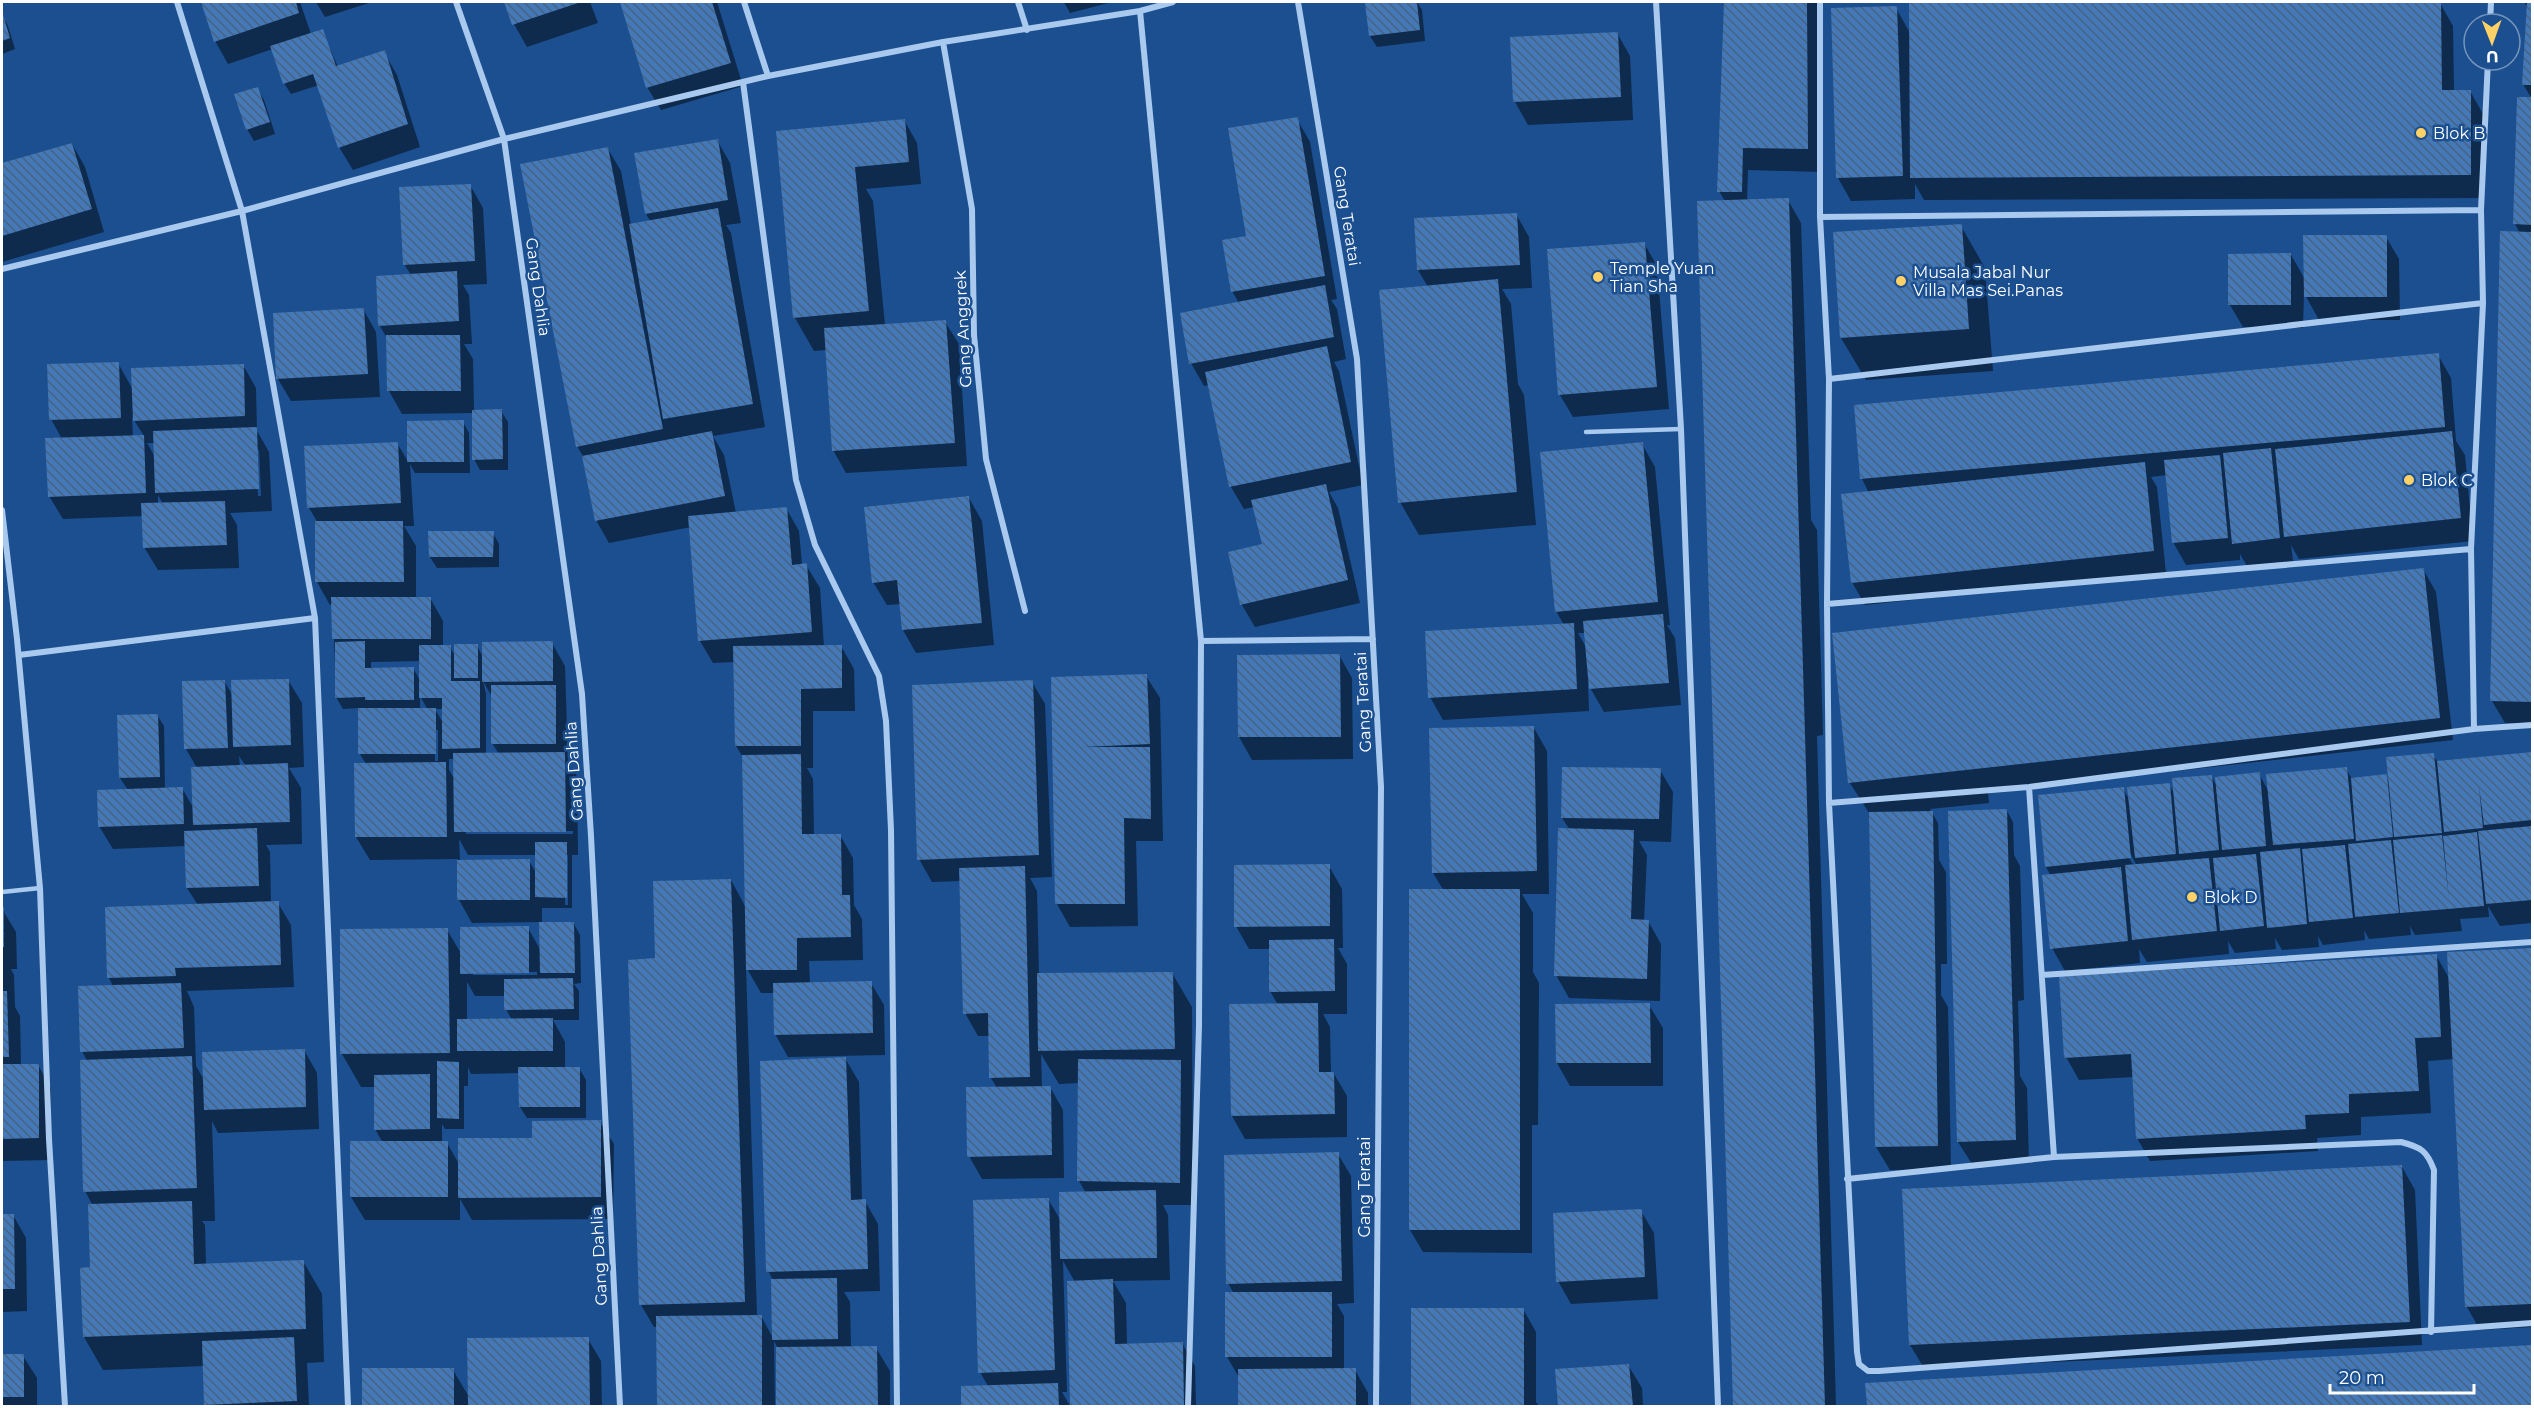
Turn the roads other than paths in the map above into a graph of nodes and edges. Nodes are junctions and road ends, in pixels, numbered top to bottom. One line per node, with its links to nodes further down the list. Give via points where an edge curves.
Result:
1 (177, 2): 17 (street)
2 (456, 2): 15 (street, Gang Dahlia)
3 (744, 2): 13 (street)
4 (1018, 2): 10 (street)
5 (1173, 2): 9 (street)
6 (1298, 2): 29 (street, Gang Teratai, via 1357,359)
7 (1656, 2): 22 (street)
8 (1820, 2): 18 (street)
9 (1140, 11): 10 (street); 30 (street)
10 (1027, 30): 11 (street)
11 (943, 42): 13 (street); 27 (street, Gang Anggrek, via 972,209 974,335 986,459)
12 (2487, 72): 16 (street)
13 (768, 76): 14 (street)
14 (742, 82): 15 (street); 47 (street, via 796,480 815,545 879,676 886,721 891,830)
15 (504, 139): 17 (street); 46 (street, Gang Dahlia, via 582,694)
16 (2481, 210): 18 (street); 20 (street)
17 (242, 211): 19 (street); 28 (street)
18 (1820, 217): 21 (street)
19 (2, 269)
20 (2483, 303): 21 (street); 25 (street)
21 (1829, 379): 26 (street)
22 (1680, 429): 23 (lane); 50 (street)
23 (1586, 432)
24 (2, 510): 31 (street)
25 (2471, 549): 26 (street); 33 (street)
26 (1827, 604): 35 (street)
27 (1024, 611)
28 (315, 618): 31 (street); 45 (street)
29 (1373, 639): 30 (street); 49 (street, Gang Teratai, via 1381,788)
30 (1201, 641): 48 (street, via 1199,1026)
31 (19, 655): 36 (street)
32 (2532, 725): 33 (street)
33 (2474, 729): 34 (street)
34 (2029, 787): 35 (street); 39 (street)
35 (1830, 803): 41 (street)
36 (40, 888): 37 (lane); 44 (street, via 49,1138)
37 (2, 892)
38 (2532, 942): 39 (street)
39 (2042, 975): 40 (street)
40 (2054, 1157): 41 (street); 43 (street, via 2401,1142 2416,1146 2429,1156 2434,1170)
41 (1847, 1179): 43 (street, via 1857,1352 1859,1364 1868,1371)
42 (2532, 1323): 43 (street)
43 (2431, 1332)
44 (66, 1407)
45 (348, 1407)
46 (621, 1407)
47 (897, 1407)
48 (1188, 1407)
49 (1376, 1407)
50 (1718, 1407)

